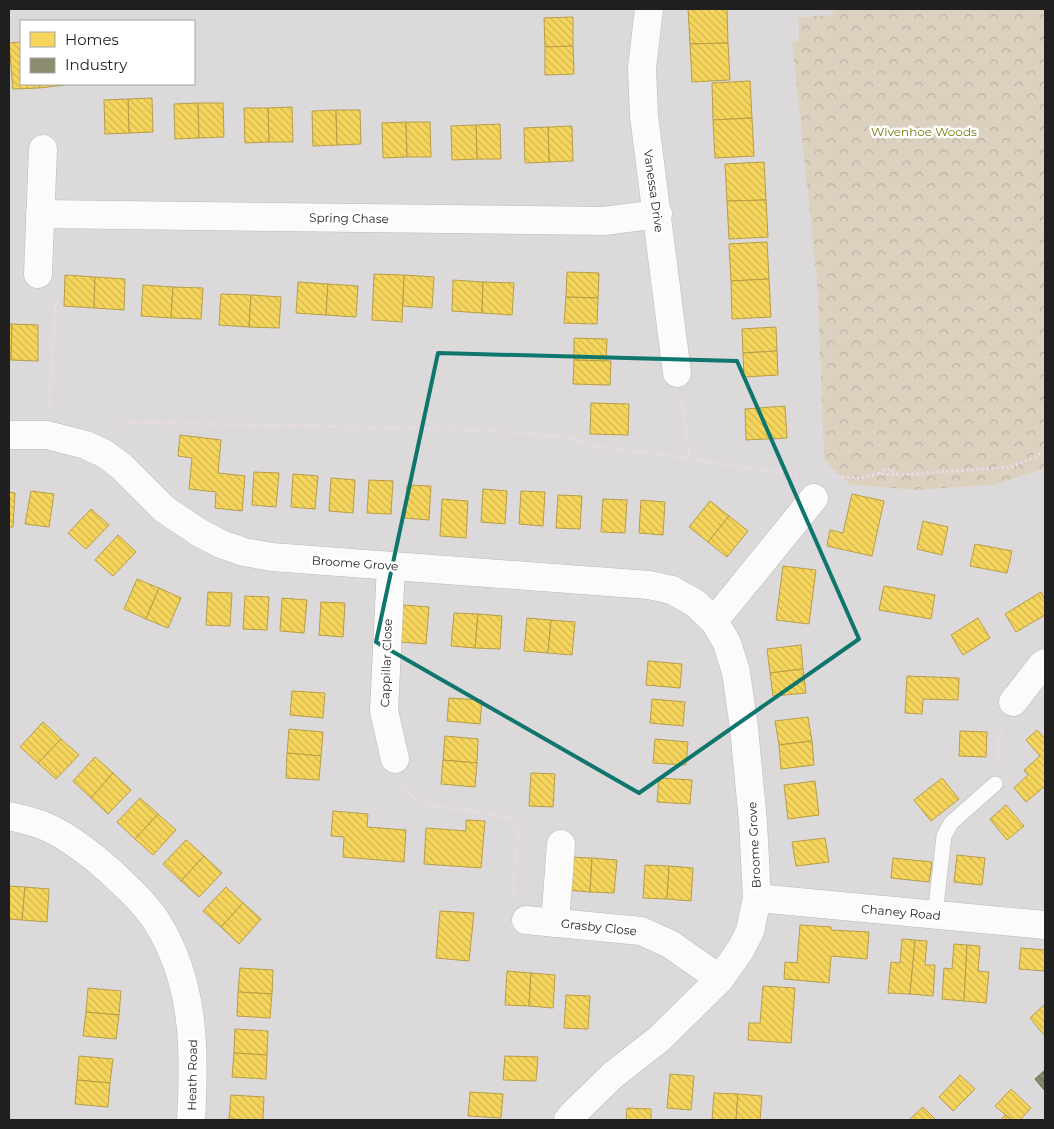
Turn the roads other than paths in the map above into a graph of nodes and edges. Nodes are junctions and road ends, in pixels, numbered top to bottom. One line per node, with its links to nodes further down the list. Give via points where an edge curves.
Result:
1 (649, 9): 4 (street, Vanessa Drive, via 642,68 644,116)
2 (42, 149): 3 (street)
3 (40, 214): 4 (street, Spring Chase, via 594,221); 5 (street)
4 (658, 214): 6 (street, Vanessa Drive)
5 (38, 274)
6 (677, 373)
7 (26, 435): 9 (street, Broome Grove, via 86,445 105,454 164,509 200,533 244,552)
8 (810, 487): 10 (street)
9 (391, 566): 10 (street, Broome Grove, via 649,585 672,590 695,603); 13 (street, Cappillar Close, via 384,711)
10 (714, 620): 17 (street, Broome Grove, via 728,644 738,681 754,822)
11 (1045, 663): 12 (street)
12 (1013, 702)
13 (395, 760)
14 (995, 784): 18 (lane, via 951,823 944,836)
15 (9, 816): 23 (street, Heath Road, via 49,828 93,856 132,891 156,921 175,956 186,994 194,1070)
16 (561, 844): 20 (street, Grasby Close)
17 (757, 898): 18 (street, Chaney Road); 22 (street, Broome Grove, via 750,931)
18 (935, 915): 21 (street, Chaney Road)
19 (526, 920): 20 (street, Grasby Close)
20 (555, 923): 22 (street, Grasby Close, via 641,931 670,944)
21 (1045, 925)
22 (720, 980): 24 (street, Broome Grove, via 659,1040 613,1075)
23 (191, 1120)
24 (568, 1120)

